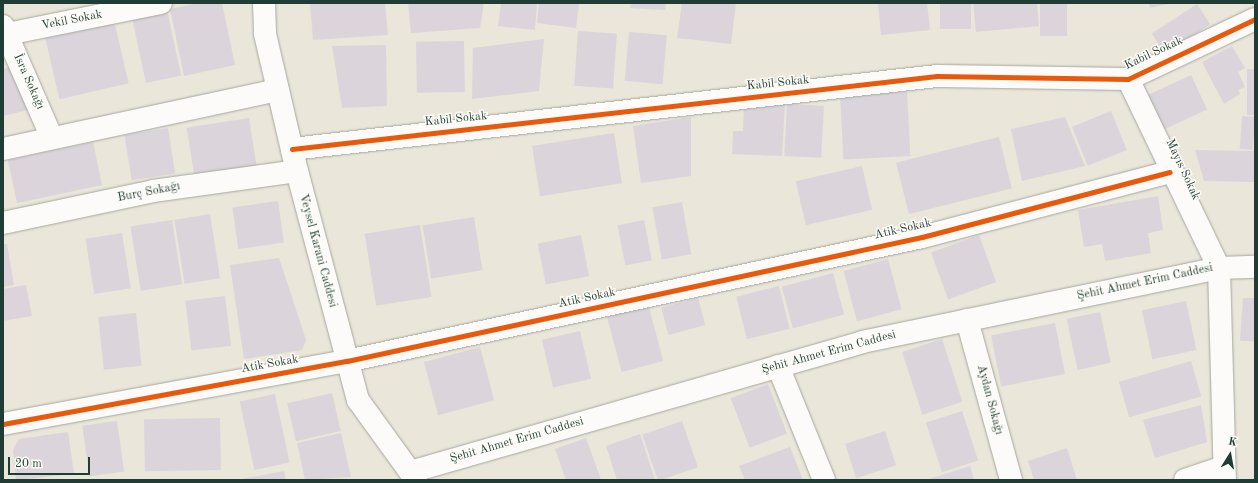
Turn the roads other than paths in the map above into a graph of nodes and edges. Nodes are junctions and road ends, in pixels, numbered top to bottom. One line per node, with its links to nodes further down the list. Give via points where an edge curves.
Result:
1 (161, 3): 4 (street, Vekil Sokak)
2 (264, 3): 6 (street, Veysel Karani Caddesi, via 265,34)
3 (1255, 19): 5 (street, Kabil Sokak)
4 (5, 30): 7 (street, İsra Sokağı)
5 (1128, 79): 9 (street, Kabil Sokak, via 937,76); 11 (street, Mayıs Sokak)
6 (278, 90): 7 (street); 9 (street, Veysel Karani Caddesi)
7 (52, 138): 8 (street)
8 (3, 148)
9 (292, 149): 10 (street, Veysel Karani Caddesi)
10 (297, 171): 12 (street, Burç Sokağı, via 153,191); 16 (street, Veysel Karani Caddesi)
11 (1170, 172): 13 (street, Mayıs Sokak); 16 (street, Atik Sokak, via 922,237)
12 (3, 223)
13 (1219, 268): 14 (street, Şehit Ahmet Erim Caddesi); 15 (street, Şehit Ahmet Erim Caddesi); 19 (street)
14 (1255, 268)
15 (967, 320): 17 (street, Şehit Ahmet Erim Caddesi, via 862,342); 22 (street, Aydan Sokağı)
16 (347, 361): 18 (street, Atik Sokak); 20 (street, Veysel Karani Caddesi, via 358,400)
17 (778, 366): 20 (street, Şehit Ahmet Erim Caddesi); 21 (street)
18 (3, 424)
19 (1224, 474): 23 (street)
20 (413, 476)
21 (824, 480)
22 (1011, 480)
23 (1185, 480)

